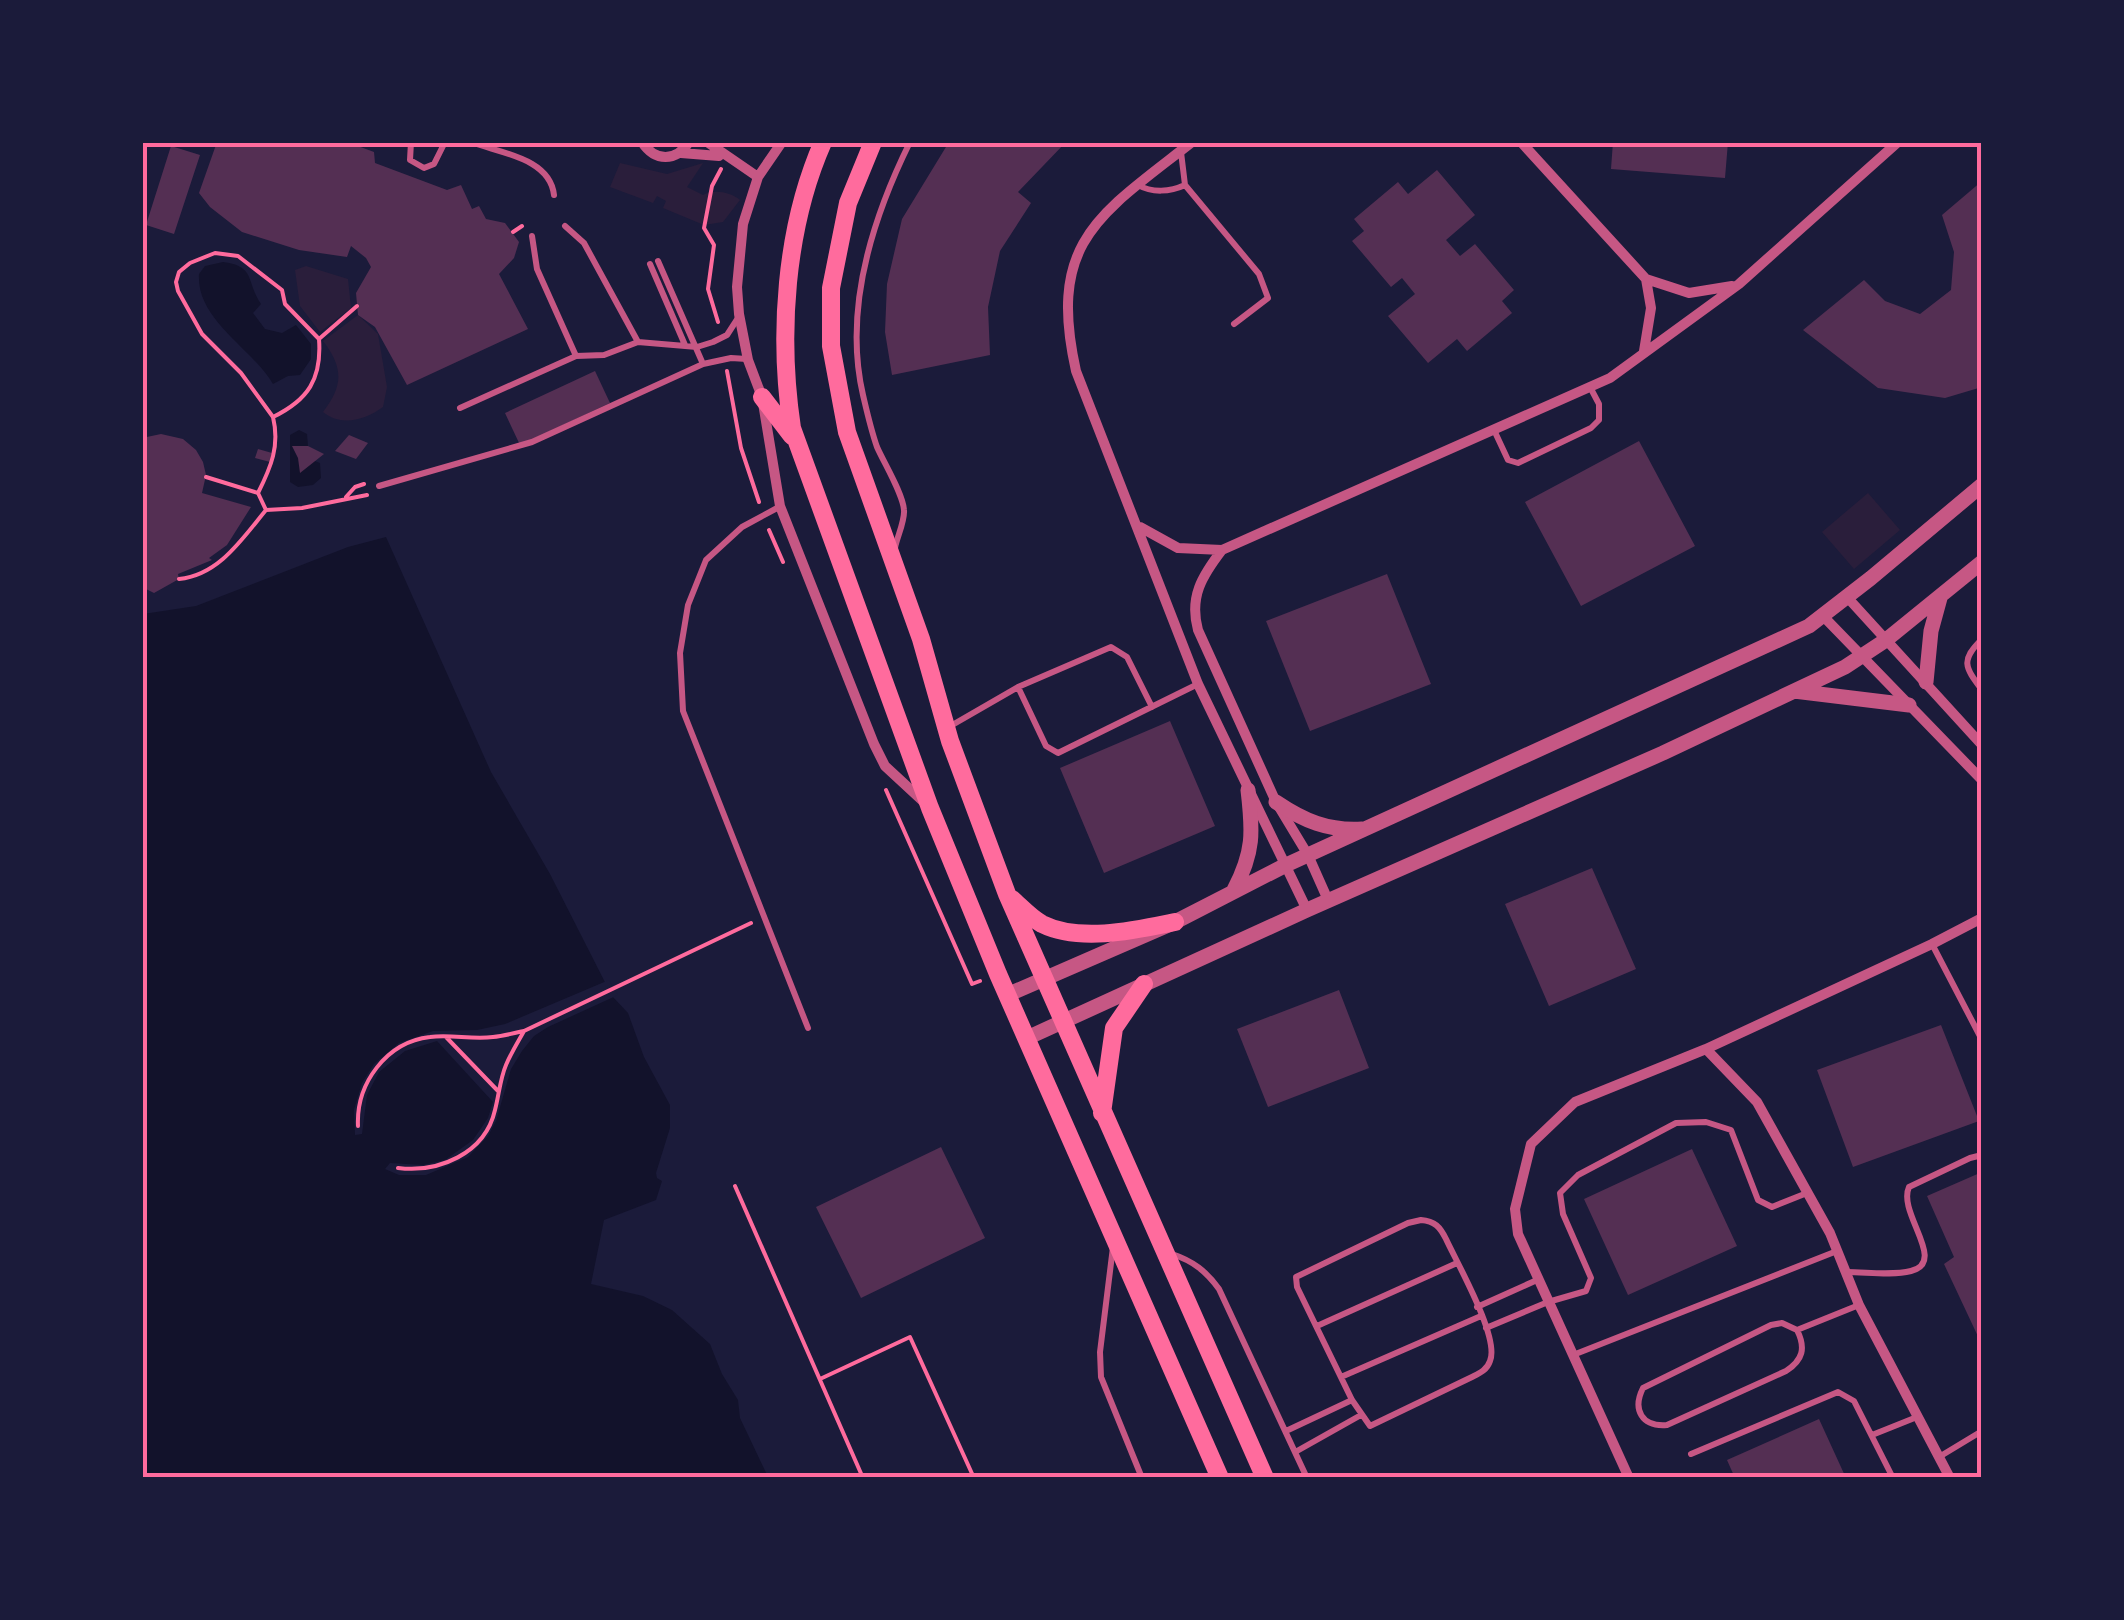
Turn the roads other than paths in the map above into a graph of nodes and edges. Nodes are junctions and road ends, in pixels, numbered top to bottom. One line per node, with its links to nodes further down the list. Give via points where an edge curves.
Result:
1 (411, 142): 2 (lane, via 410,160 424,168 434,164)
2 (445, 142)
3 (471, 142): 20 (lane, via 537,166)
4 (642, 142): 15 (street, via 662,158)
5 (689, 142): 15 (street)
6 (708, 142): 16 (street)
7 (782, 142): 17 (street)
8 (823, 142): 38 (main road, via 800,217 786,310 784,381)
9 (873, 142): 44 (main road, via 837,245 831,346 847,432)
10 (910, 142): 44 (lane, via 866,258 857,315 863,394 904,510)
11 (1192, 142): 14 (street)
12 (1521, 142): 23 (street)
13 (1898, 142): 24 (street)
14 (1181, 152): 18 (lane); 19 (street)
15 (681, 153): 16 (street)
16 (725, 157): 17 (street)
17 (758, 177): 25 (street, via 744,224)
18 (1185, 184): 19 (lane, via 1161,190); 26 (lane, via 1259,274 1268,298)
19 (1138, 185): 42 (street, via 1084,238 1070,272 1068,301 1076,371)
20 (554, 195)
21 (565, 226): 27 (lane, via 584,243)
22 (532, 236): 31 (lane, via 537,270)
23 (1646, 279): 24 (street, via 1688,293); 30 (street, via 1651,308)
24 (1740, 284): 30 (street)
25 (739, 314): 29 (lane, via 728,335); 32 (street)
26 (1234, 324)
27 (638, 342): 28 (lane); 31 (lane, via 604,355)
28 (685, 346): 29 (lane); 29 (lane, via 654,263)
29 (697, 347): 33 (lane)
30 (1644, 351): 34 (street)
31 (576, 356): 36 (lane)
32 (748, 360): 33 (lane); 35 (street)
33 (703, 364): 40 (lane, via 532,442)
34 (1590, 386): 37 (street); 37 (lane, via 1599,420 1518,464 1508,460)
35 (762, 397): 38 (main road); 41 (street)
36 (460, 408)
37 (1493, 429): 43 (street)
38 (797, 442): 64 (main road)
39 (1982, 485): 46 (street)
40 (378, 486)
41 (780, 506): 64 (street, via 874,744 885,766); 79 (lane, via 742,527 706,560 680,653 683,711)
42 (1140, 527): 43 (street, via 1178,548); 53 (street)
43 (1222, 550): 63 (street, via 1202,576 1195,616)
44 (892, 559): 59 (main road)
45 (1982, 562): 47 (street)
46 (1848, 597): 48 (street); 50 (street)
47 (1940, 598): 50 (street); 52 (street)
48 (1823, 616): 51 (street); 65 (street)
49 (1982, 638): 55 (lane, via 1966,660)
50 (1886, 640): 51 (street); 52 (street)
51 (1864, 658): 56 (street); 57 (street)
52 (1926, 682): 60 (street)
53 (1198, 684): 58 (lane); 62 (street)
54 (1018, 687): 58 (lane, via 1111,647 1123,652); 58 (lane, via 1053,753); 59 (lane)
55 (1982, 690)
56 (1794, 692): 57 (street); 70 (street)
57 (1908, 706): 61 (street)
58 (1152, 707)
59 (947, 729): 69 (main road)
60 (1982, 745)
61 (1982, 780)
62 (1248, 790): 67 (street); 68 (street, via 1252,846)
63 (1276, 802): 65 (street, via 1321,826); 66 (street)
64 (930, 808): 77 (main road)
65 (1371, 828): 66 (street)
66 (1308, 855): 67 (street); 70 (street)
67 (1286, 865): 68 (street); 71 (street)
68 (1234, 890): 73 (street)
69 (1007, 894): 73 (main road, via 1042,924 1061,929 1112,931); 75 (main road)
70 (1328, 900): 71 (street)
71 (1307, 910): 76 (street)
72 (1982, 918): 74 (street)
73 (1176, 922): 75 (street)
74 (1932, 944): 81 (lane); 82 (street)
75 (1042, 980): 77 (street); 78 (main road)
76 (1144, 984): 78 (street); 83 (main road, via 1114,1028)
77 (1008, 996): 80 (main road)
78 (1061, 1021): 80 (street); 83 (main road)
79 (808, 1028)
80 (1027, 1038): 86 (main road)
81 (1982, 1040)
82 (1706, 1049): 85 (street, via 1757,1102); 91 (street, via 1576,1102 1531,1144 1515,1210)
83 (1102, 1114): 87 (main road)
84 (1982, 1156): 90 (lane, via 1909,1186 1905,1201 1924,1246 1922,1265 1905,1272)
85 (1808, 1193): 88 (street); 92 (lane, via 1772,1208 1758,1200 1731,1130 1676,1123 1578,1175 1560,1193 1591,1278 1586,1292)
86 (1114, 1236): 109 (lane, via 1099,1364 1103,1389); 110 (main road)
87 (1162, 1250): 103 (lane, via 1188,1260 1219,1289); 111 (main road)
88 (1838, 1250): 90 (street); 98 (lane)
89 (1457, 1263): 94 (lane); 95 (lane); 95 (lane, via 1439,1227 1408,1223 1296,1278)
90 (1847, 1272): 93 (street)
91 (1536, 1280): 92 (street); 94 (lane)
92 (1548, 1302): 96 (lane); 98 (street)
93 (1859, 1305): 97 (lane); 102 (street)
94 (1479, 1311): 96 (lane); 99 (lane)
95 (1316, 1326): 99 (lane)
96 (1486, 1328): 101 (lane, via 1492,1350 1486,1369 1372,1425)
97 (1797, 1330): 97 (lane, via 1771,1325 1643,1388 1638,1411 1655,1426 1667,1424 1786,1370 1802,1356)
98 (1572, 1356): 113 (street)
99 (1341, 1377): 100 (lane)
100 (1352, 1400): 101 (lane); 103 (lane)
101 (1361, 1416): 106 (lane)
102 (1917, 1417): 105 (lane); 108 (street)
103 (1286, 1431): 106 (lane)
104 (1982, 1431): 108 (lane)
105 (1872, 1436): 107 (lane, via 1854,1400 1832,1392); 114 (lane)
106 (1297, 1451): 112 (lane)
107 (1691, 1454)
108 (1938, 1457): 115 (street)
109 (1142, 1478)
110 (1220, 1478)
111 (1265, 1478)
112 (1308, 1478)
113 (1628, 1478)
114 (1894, 1478)
115 (1950, 1478)

